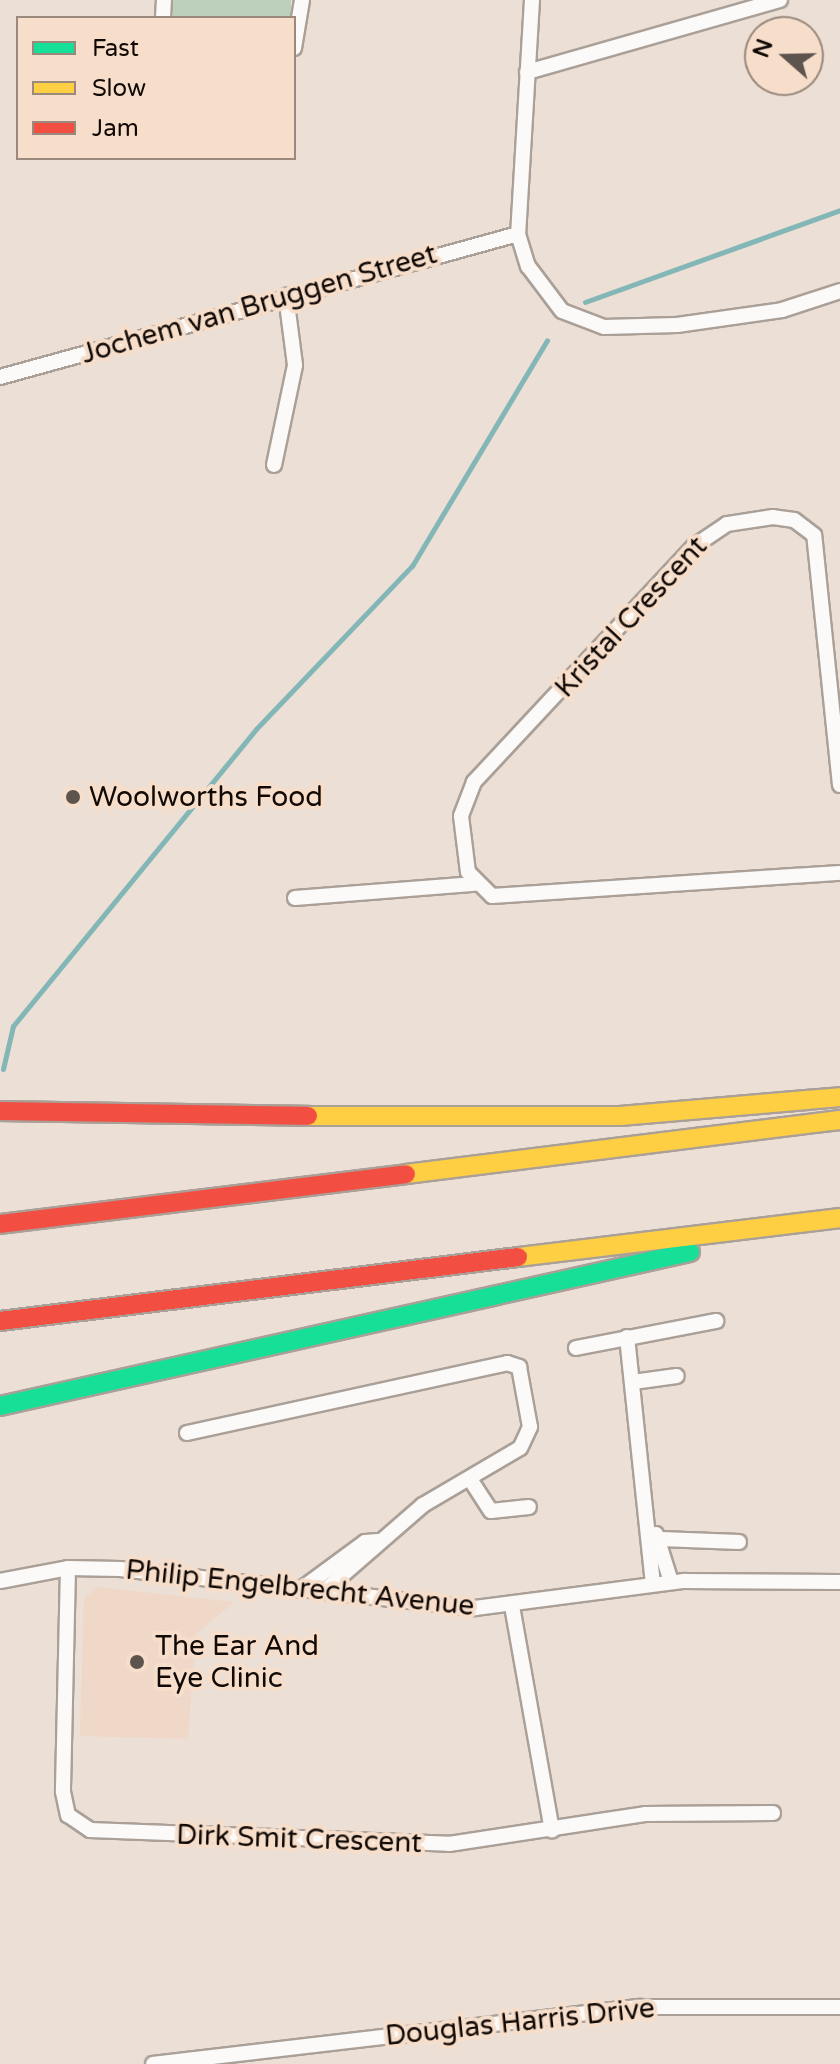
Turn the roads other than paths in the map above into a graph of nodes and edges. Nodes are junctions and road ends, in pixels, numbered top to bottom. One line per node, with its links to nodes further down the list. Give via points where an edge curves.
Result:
1 (302, 0): 4 (street)
2 (532, 0): 5 (street)
3 (780, 0): 5 (street)
4 (296, 36)
5 (527, 72): 6 (street)
6 (518, 234): 7 (street, via 528,266 562,311 576,320 625,329 782,310); 8 (street, Jochem van Bruggen Street)
7 (840, 291)
8 (286, 296): 9 (street, Jochem van Bruggen Street); 10 (street, via 295,365)
9 (0, 377)
10 (274, 465)
11 (840, 785): 13 (street, Kristal Crescent, via 814,535 783,517 727,524 694,546 469,789 462,835)
12 (840, 873): 13 (street, via 529,897 492,896)
13 (474, 884): 14 (street)
14 (295, 898)
15 (840, 1097): 16 (highway, via 620,1116 491,1119)
16 (0, 1111)
17 (840, 1120): 19 (highway)
18 (840, 1218): 20 (highway)
19 (0, 1224)
20 (782, 1225): 21 (highway); 27 (highway, via 698,1250)
21 (0, 1321)
22 (716, 1321): 23 (street)
23 (627, 1337): 24 (street); 26 (street)
24 (576, 1348)
25 (677, 1376): 26 (street)
26 (633, 1382): 31 (street)
27 (0, 1406)
28 (187, 1433): 29 (street, via 516,1365 527,1438)
29 (470, 1479): 30 (street, via 491,1511); 32 (street)
30 (529, 1507)
31 (657, 1535): 33 (street); 36 (street); 38 (street)
32 (378, 1541): 39 (street, via 365,1542); 40 (street)
33 (739, 1542)
34 (68, 1568): 35 (street, Philip Engelbrecht Avenue); 39 (street, Philip Engelbrecht Avenue); 43 (street, Dirk Smit Crescent, via 63,1792 68,1815 82,1826 449,1844)
35 (0, 1581)
36 (671, 1582): 37 (street, Philip Engelbrecht Avenue); 38 (street, Philip Engelbrecht Avenue)
37 (840, 1582)
38 (653, 1584): 41 (street, Philip Engelbrecht Avenue)
39 (300, 1590): 40 (street, Philip Engelbrecht Avenue)
40 (323, 1592): 41 (street, Philip Engelbrecht Avenue, via 438,1607)
41 (512, 1606): 43 (street)
42 (773, 1813): 43 (street, Dirk Smit Crescent, via 671,1812)
43 (552, 1830)
44 (840, 2007): 45 (street, Douglas Harris Drive, via 640,2007)
45 (193, 2062): 46 (street, Douglas Harris Drive)
46 (153, 2064)

